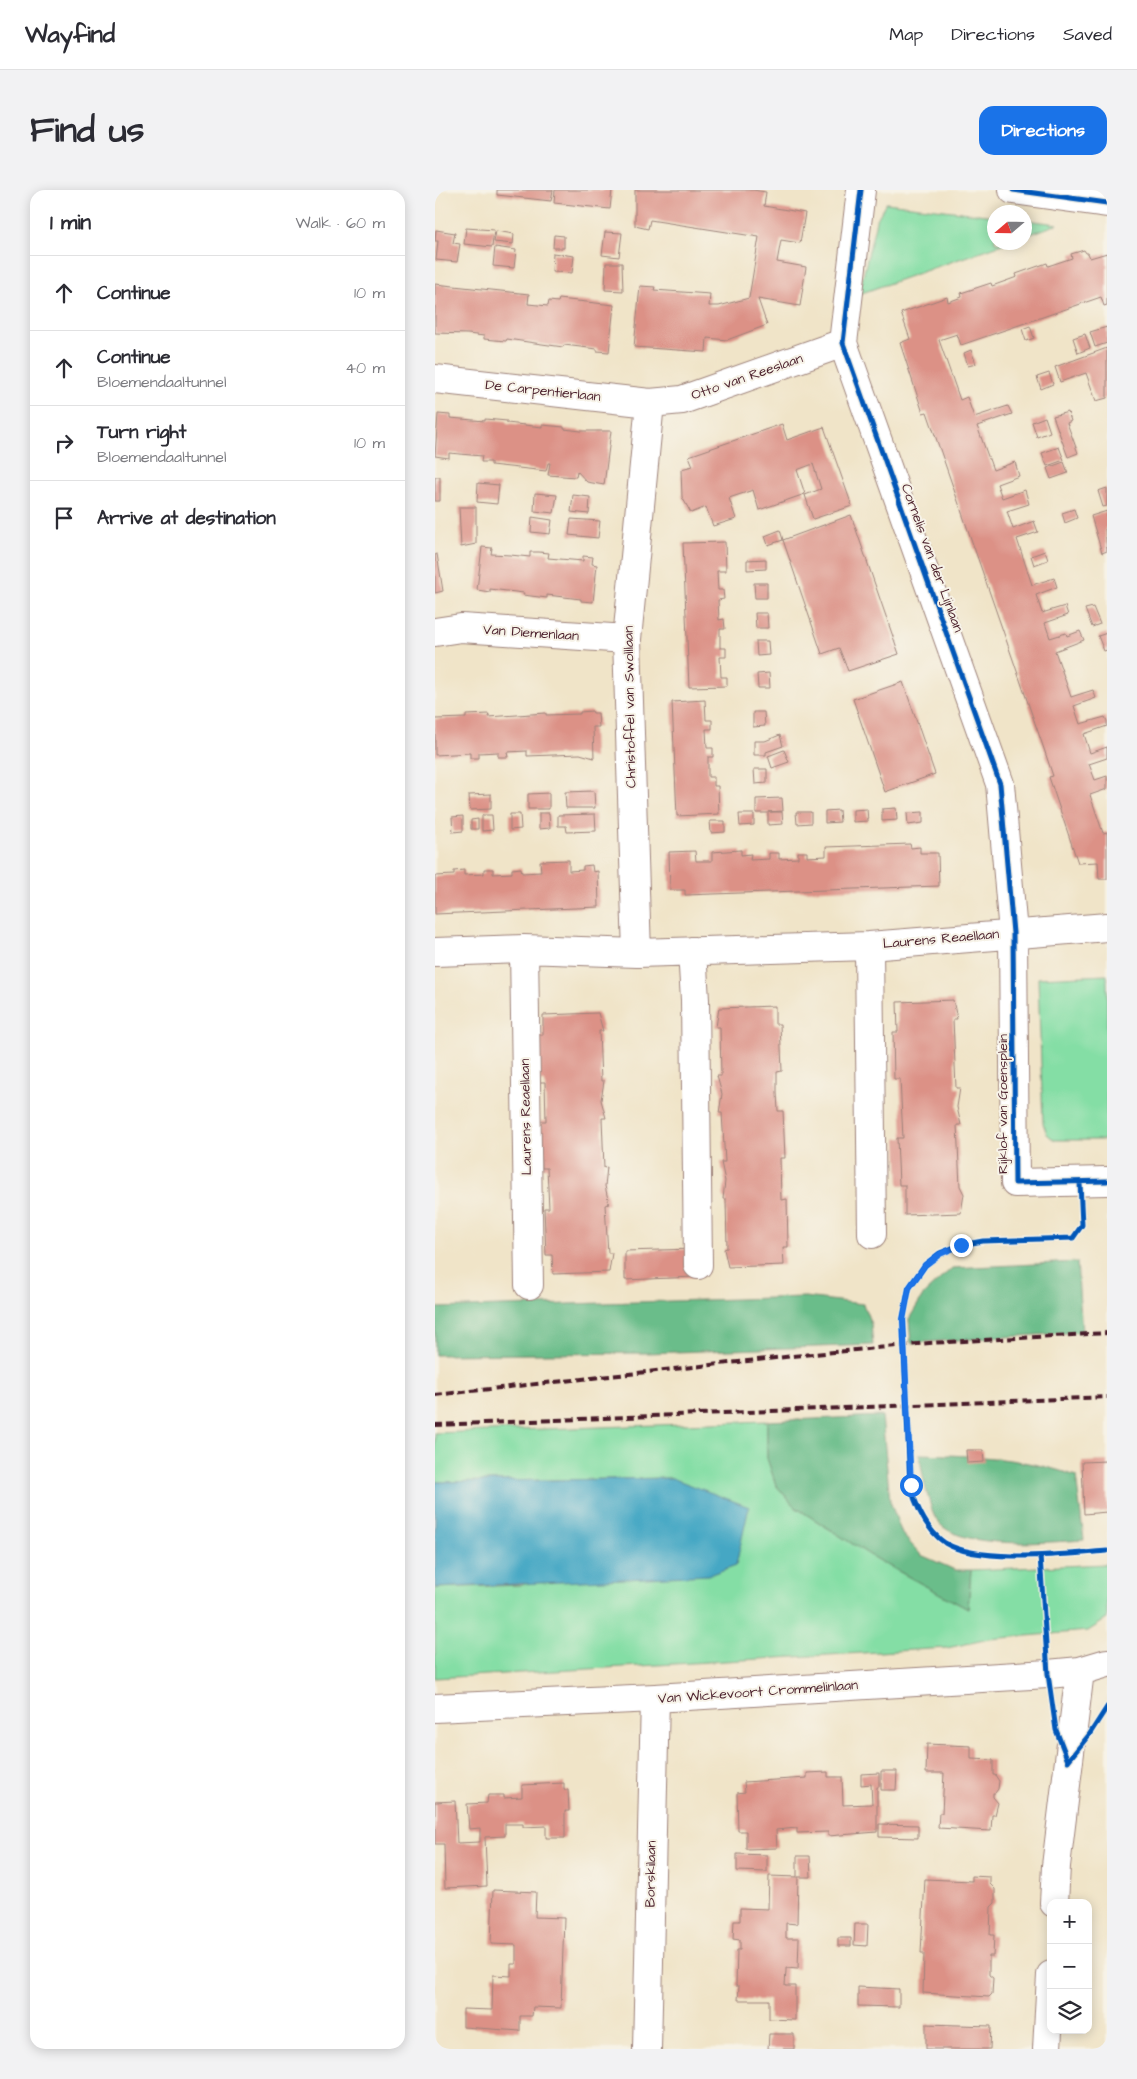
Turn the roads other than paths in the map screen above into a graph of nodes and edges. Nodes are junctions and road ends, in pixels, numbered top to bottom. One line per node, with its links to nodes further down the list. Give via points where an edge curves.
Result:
1 (861, 190): 4 (street, Cornelis van der Lijnlaan)
2 (1013, 190): 3 (street)
3 (1107, 203)
4 (843, 343): 6 (street, Otto van Reeslaan, via 682,400); 10 (street, Cornelis van der Lijnlaan, via 1000,784)
5 (435, 379): 6 (street, De Carpentierlaan)
6 (650, 403): 8 (street, Christoffel van Swolllaan)
7 (435, 632): 8 (street, Van Diemenlaan, via 461,628)
8 (627, 639): 15 (street, Christoffel van Swolllaan)
9 (1107, 927): 10 (street)
10 (1013, 933): 11 (street, Laurens Reaellaan); 16 (street, Rijklof van Goensplein, via 1015,1183)
11 (869, 946): 13 (street, Laurens Reaellaan); 17 (street, Laurens Reaellaan)
12 (523, 949): 14 (street, Laurens Reaellaan); 15 (street, Laurens Reaellaan); 19 (street, Laurens Reaellaan)
13 (692, 951): 15 (street, Laurens Reaellaan); 18 (street)
14 (435, 952)
15 (637, 953)
16 (1107, 1181)
17 (872, 1234)
18 (698, 1265)
19 (529, 1285)
20 (1107, 1663): 21 (street, Van Wickevoort Crommelinlaan)
21 (1080, 1671): 22 (street, Van Wickevoort Crommelinlaan); 24 (street)
22 (655, 1698): 23 (street, Van Wickevoort Crommelinlaan); 26 (street, Borskilaan)
23 (435, 1708)
24 (1054, 1899)
25 (1050, 1989): 27 (street)
26 (647, 2049)
27 (1047, 2049)

